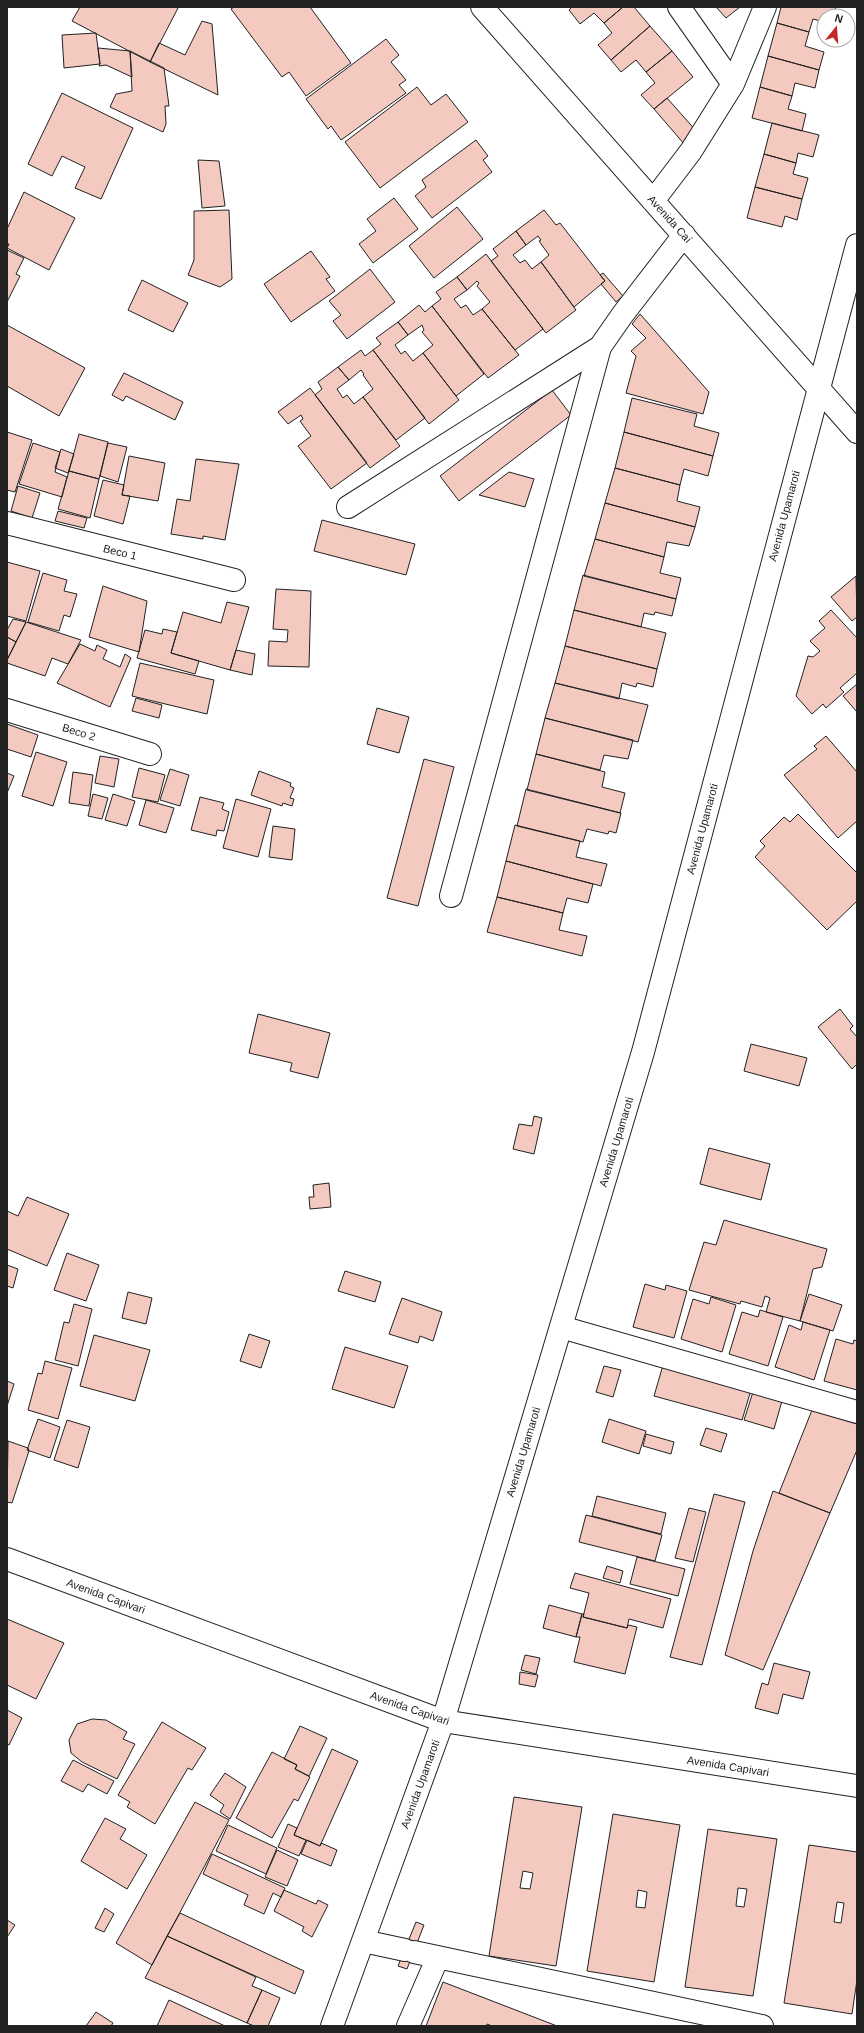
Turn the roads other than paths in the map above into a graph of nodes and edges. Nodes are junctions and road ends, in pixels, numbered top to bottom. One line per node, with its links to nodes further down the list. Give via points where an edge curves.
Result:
1 (482, 7): 5 (street, Avenida Caí)
2 (679, 7): 4 (street)
3 (765, 7): 4 (street)
4 (734, 84): 5 (street, via 691,151)
5 (654, 201): 6 (street, Avenida Caí)
6 (684, 235): 8 (street); 9 (street, Avenida Caí)
7 (857, 244): 9 (street, Avenida Upamaroti)
8 (600, 347): 11 (street); 16 (street)
9 (819, 387): 10 (street, Avenida Caí); 17 (street, Avenida Upamaroti, via 645,1044)
10 (857, 432)
11 (348, 506)
12 (7, 523): 13 (street, Beco 1)
13 (234, 580)
14 (7, 710): 15 (street, Beco 2)
15 (150, 754)
16 (451, 896)
17 (561, 1327): 18 (street); 20 (street, Avenida Upamaroti)
18 (857, 1412)
19 (7, 1559): 20 (street, Avenida Capivari)
20 (443, 1721): 21 (street, Avenida Capivari); 22 (street, Avenida Upamaroti)
21 (857, 1786)
22 (363, 1941): 23 (street); 24 (street, Avenida Upamaroti)
23 (438, 1957): 25 (street); 26 (street)
24 (332, 2026)
25 (408, 2026)
26 (762, 2026)

